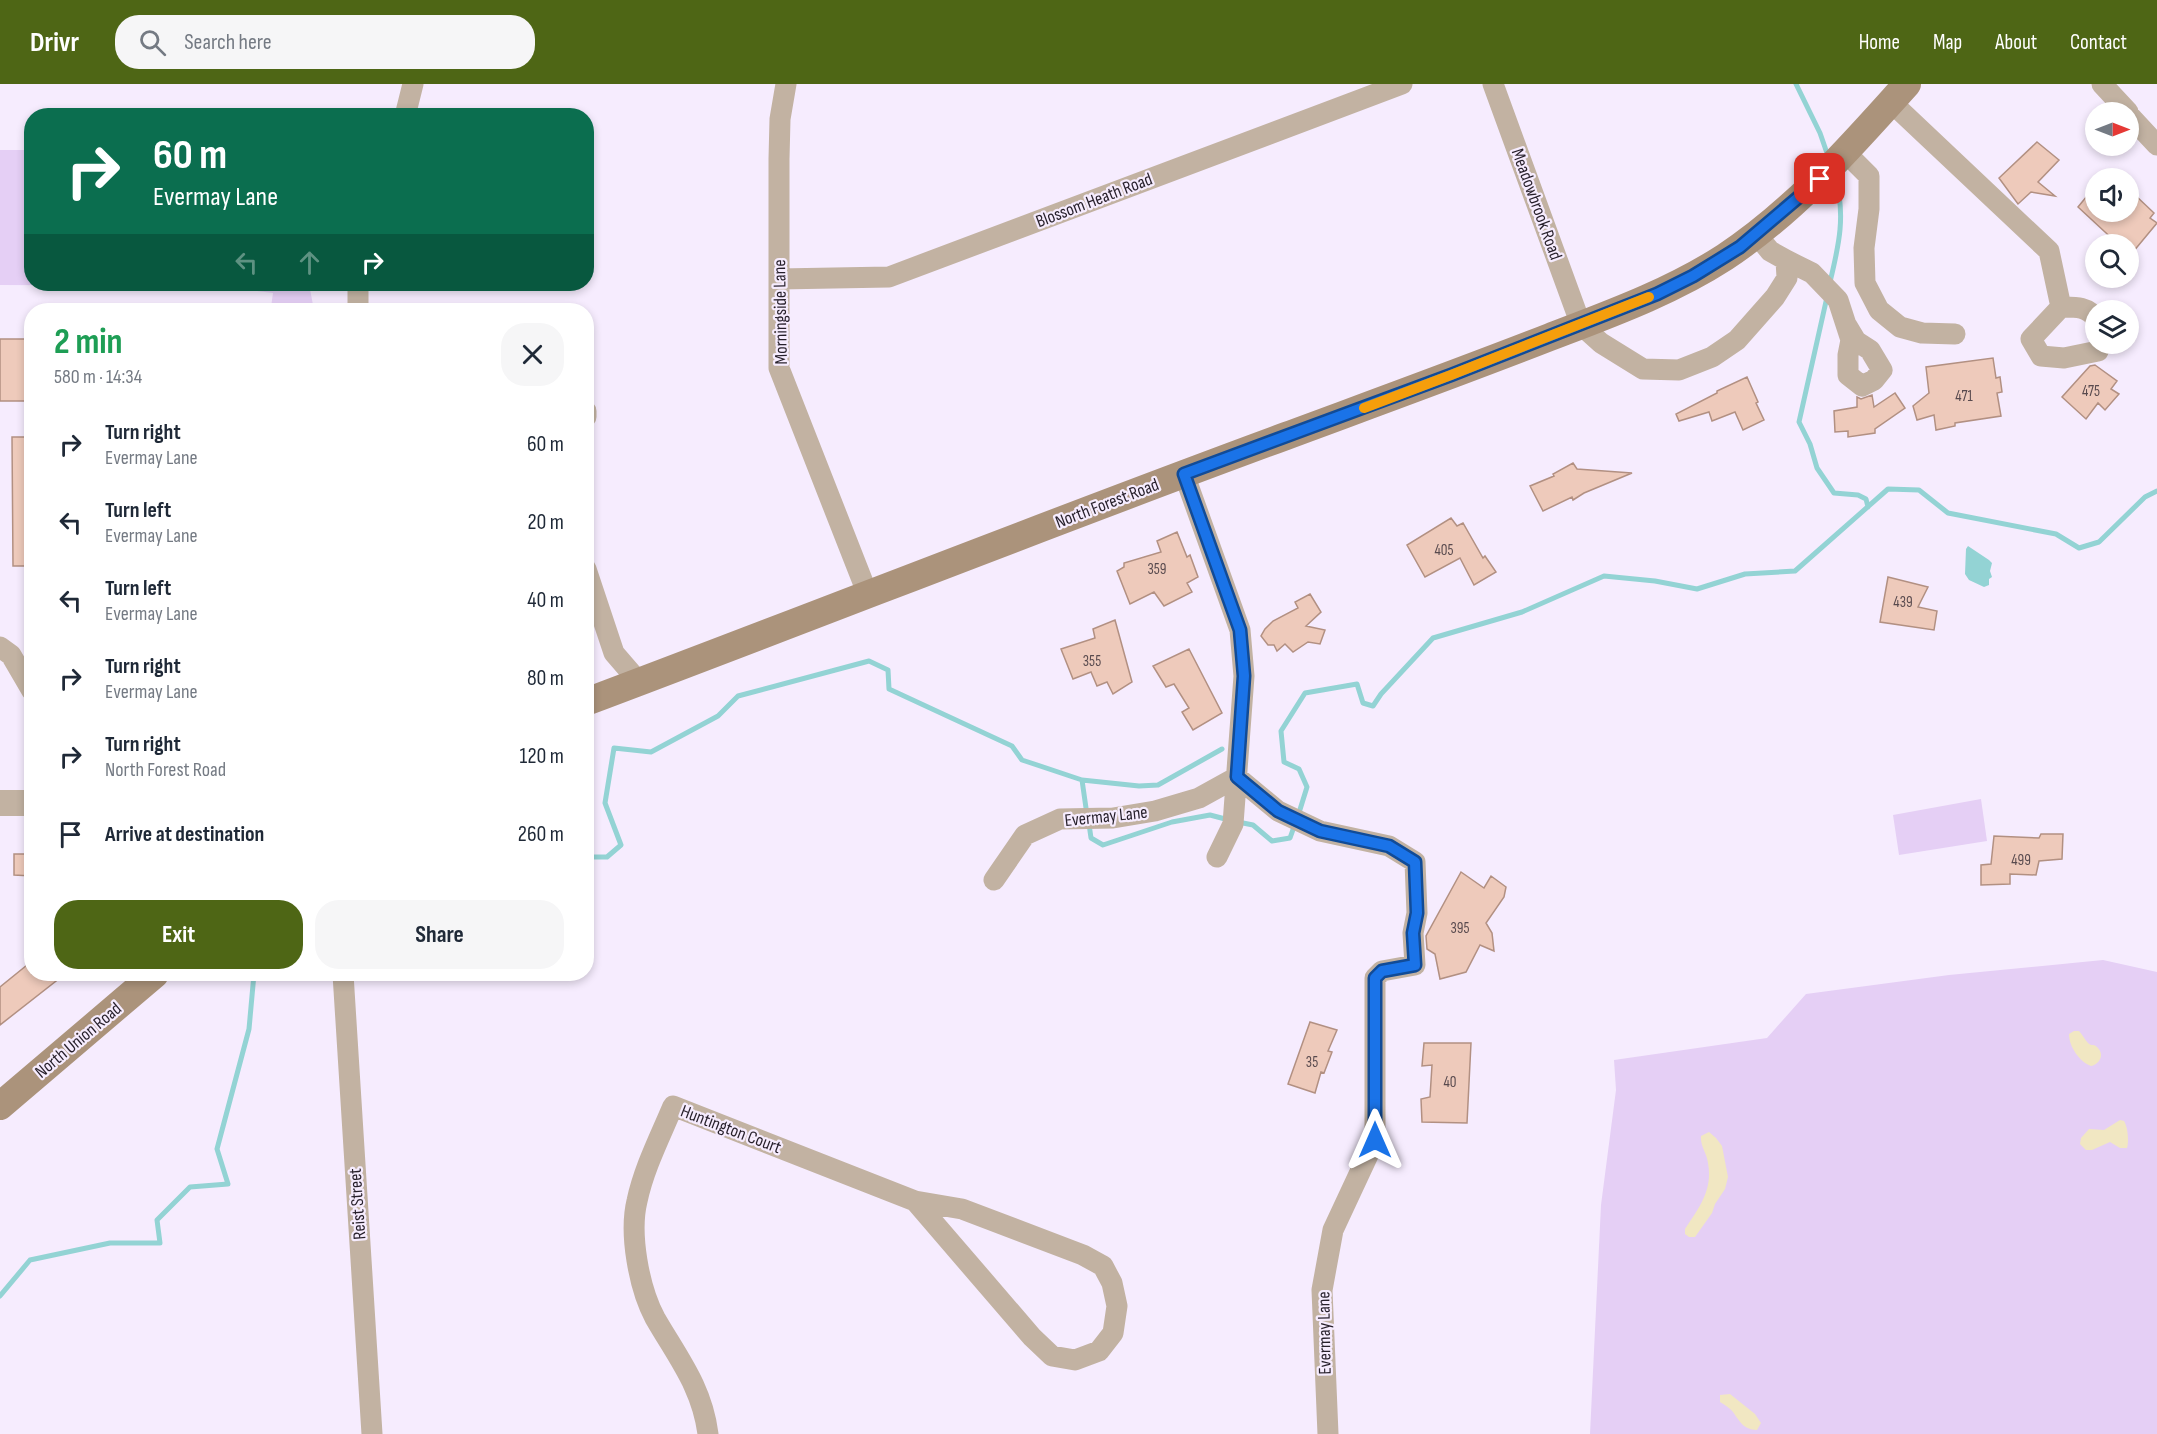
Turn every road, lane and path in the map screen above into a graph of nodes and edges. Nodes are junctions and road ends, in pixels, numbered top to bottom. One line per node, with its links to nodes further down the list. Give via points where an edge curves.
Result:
1 (413, 84): 8 (street)
2 (786, 84): 14 (street, Morningside Lane, via 780,119)
3 (1402, 84): 14 (street, Blossom Heath Road, via 890,277)
4 (1493, 84): 17 (street, Meadowbrook Road)
5 (2102, 84): 7 (street)
6 (1899, 93): 11 (main road, North Forest Road); 15 (street, via 2049,251)
7 (2118, 102)
8 (407, 108)
9 (2139, 126): 10 (street)
10 (2157, 146)
11 (1845, 152): 12 (main road, North Forest Road); 19 (street, via 1869,176 1865,282 1879,310 1900,327 1922,333)
12 (1756, 234): 13 (street, via 1770,251); 17 (main road, North Forest Road, via 1693,276)
13 (1786, 260): 17 (street, via 1787,278 1737,340 1712,357 1680,370 1642,369); 18 (street, via 1812,273 1838,300)
14 (779, 279): 23 (street, Morningside Lane, via 779,368)
15 (2061, 307): 16 (street); 20 (street, via 2031,339 2041,356 2064,358)
16 (2085, 310)
17 (1581, 325): 21 (main road, North Forest Road)
18 (1847, 327)
19 (1955, 334)
20 (2085, 354)
21 (1184, 474): 23 (main road, North Forest Road); 28 (street, via 1240,630 1244,676)
22 (594, 593): 26 (street, via 614,653)
23 (868, 595): 26 (main road, North Forest Road)
24 (0, 647): 25 (street, via 11,655)
25 (24, 677)
26 (639, 682): 27 (main road, North Forest Road)
27 (594, 699)
28 (1237, 777): 31 (street, via 1233,824); 32 (street, Evermay Lane, via 1199,798 1155,811 1113,818 1060,819 1025,835); 39 (street, Evermay Lane, via 1278,811 1320,831 1389,846 1415,862 1415,965 1382,971 1375,978 1375,1140 1333,1230 1322,1290)
29 (0, 803): 30 (street)
30 (24, 803)
31 (1217, 856)
32 (994, 880)
33 (147, 981): 35 (main road, North Union Road)
34 (343, 981): 37 (street, Reist Street)
35 (0, 1106)
36 (915, 1201): 36 (street, Huntington Court, via 1052,1356 1075,1360 1099,1351 1113,1333 1117,1306 1112,1282 1103,1266 962,1209); 38 (street, Huntington Court, via 673,1106 636,1202 636,1256 654,1315 699,1394)
37 (372, 1434)
38 (708, 1434)
39 (1328, 1434)

